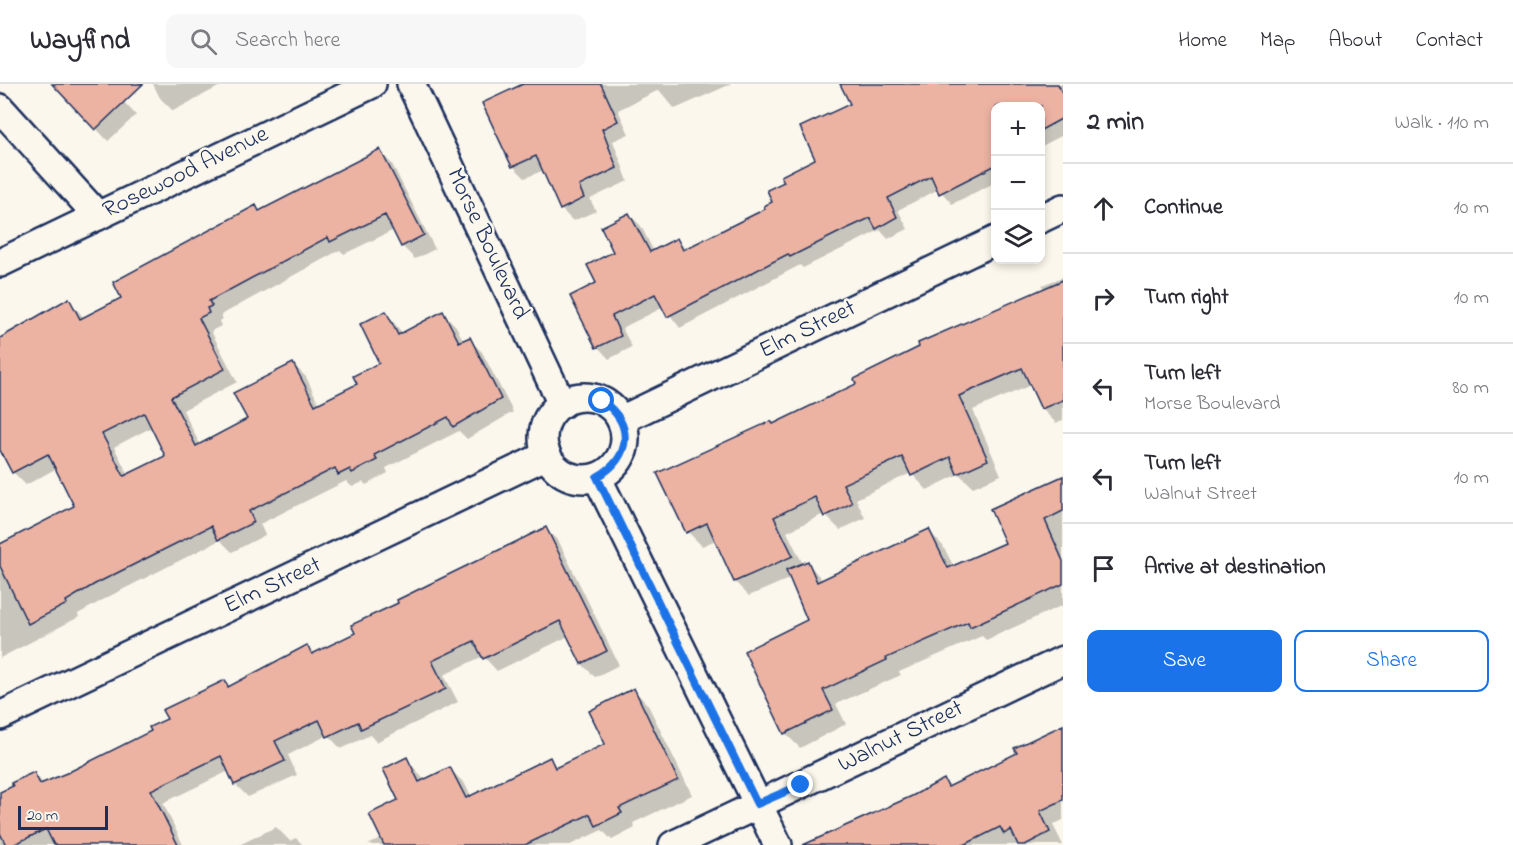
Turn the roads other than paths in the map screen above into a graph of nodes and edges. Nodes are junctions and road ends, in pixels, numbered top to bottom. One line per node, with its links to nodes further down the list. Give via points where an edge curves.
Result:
1 (372, 84): 5 (street, Rosewood Avenue)
2 (411, 84): 9 (street, Morse Boulevard)
3 (0, 108): 5 (street)
4 (1063, 208): 6 (street)
5 (98, 216): 8 (street, Rosewood Avenue)
6 (1045, 217)
7 (991, 242): 10 (street, Elm Street)
8 (0, 263)
9 (562, 404): 10 (street, via 582,398 602,401); 11 (street, via 545,427)
10 (621, 420): 12 (street, via 625,433 619,460)
11 (547, 456): 12 (street, via 568,476); 14 (street, Elm Street)
12 (597, 477): 15 (street)
13 (1063, 660): 15 (street, Walnut Street)
14 (0, 716)
15 (757, 804): 16 (street, Walnut Street); 17 (street)
16 (673, 845)
17 (778, 845)

